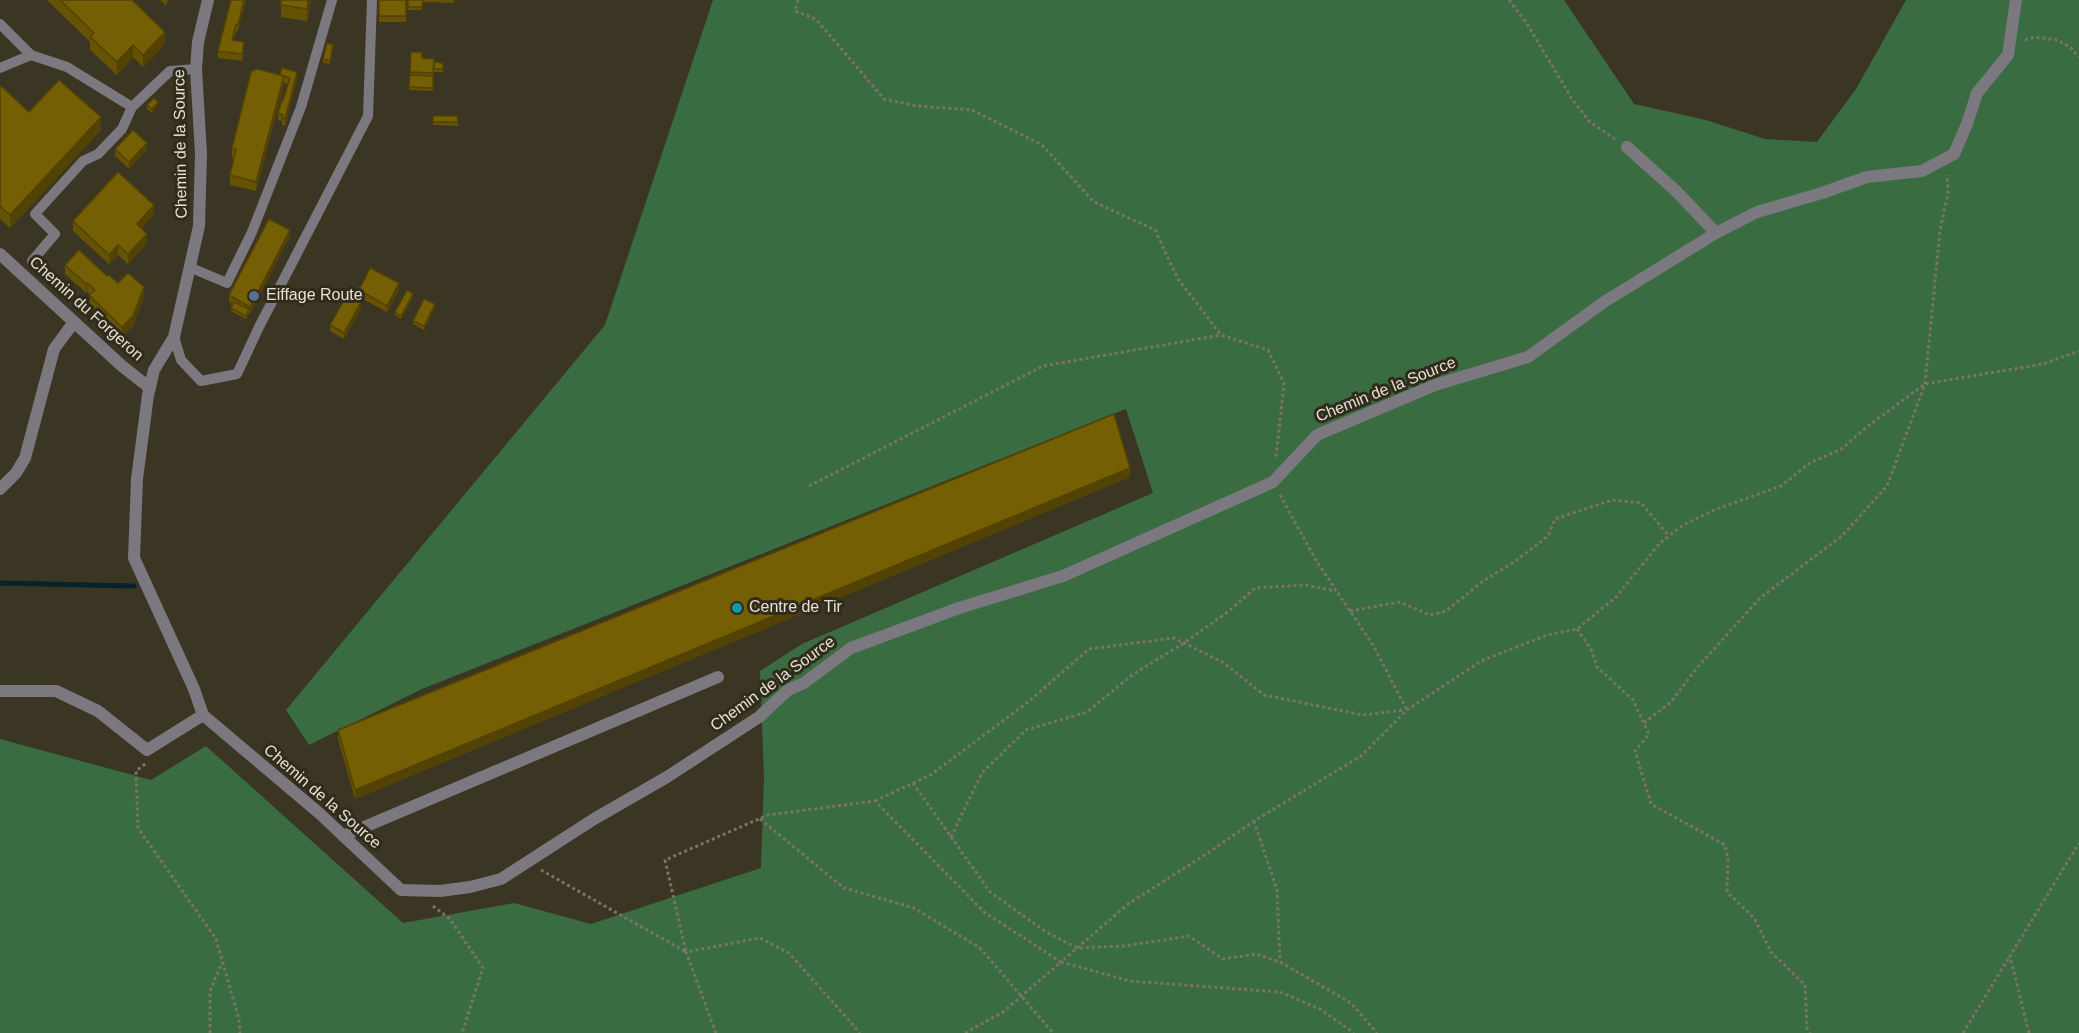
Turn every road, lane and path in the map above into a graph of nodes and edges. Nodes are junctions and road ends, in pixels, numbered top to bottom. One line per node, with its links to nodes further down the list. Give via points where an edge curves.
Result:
1 (208, 0): 12 (street, Chemin de la Source)
2 (332, 0): 19 (lane, via 301,107 252,232 227,283)
3 (372, 0): 22 (lane, via 368,116 237,374 201,381 181,360)
4 (798, 0): 21 (path, via 795,11 816,19 884,99 972,110 1042,145 1094,202 1155,230 1178,279)
5 (1509, 0): 14 (path, via 1589,121)
6 (2016, 0): 9 (street)
7 (0, 24): 8 (lane)
8 (31, 55): 11 (lane); 13 (lane, via 67,67)
9 (2008, 55): 10 (path, via 2034,37 2058,40); 15 (street, via 1977,93 1954,154)
10 (2079, 57)
11 (0, 68)
12 (196, 69): 13 (lane, via 170,71); 19 (street, Chemin de la Source, via 201,154 199,226)
13 (132, 107): 18 (lane, via 122,129 98,154 83,161 35,214 55,234)
14 (1627, 147): 16 (street)
15 (1947, 158): 16 (street, Chemin de la Source, via 1922,171 1867,177 1757,212); 24 (path, via 1948,193 1940,230)
16 (1716, 233): 26 (street, Chemin de la Source, via 1604,302 1528,357 1435,385 1317,435)
17 (0, 254): 20 (street, Chemin du Forgeron)
18 (32, 261)
19 (189, 267): 22 (street, Chemin de la Source)
20 (74, 322): 25 (street, Chemin du Forgeron); 28 (street, via 54,349 25,458)
21 (1221, 335): 26 (path, via 1268,350 1284,383); 27 (path, via 1043,366)
22 (174, 337): 25 (street, Chemin de la Source, via 154,370)
23 (2079, 351): 24 (path, via 2043,364)
24 (1925, 384): 29 (path, via 1840,450 1811,462 1781,486 1714,510); 38 (path, via 1887,486 1842,536 1760,598 1671,702)
25 (150, 388): 37 (street, Chemin de la Source, via 137,479 134,558)
26 (1273, 482): 30 (path); 47 (street, Chemin de la Source, via 1063,576 959,608 851,648 804,683 788,690 759,717)
27 (809, 486)
28 (0, 489)
29 (1669, 536): 31 (path, via 1641,503 1612,500 1555,519 1548,536 1446,611 1430,615 1400,602); 32 (path, via 1616,597)
30 (1337, 592): 31 (path); 33 (path, via 1305,585 1255,588)
31 (1350, 611): 36 (path)
32 (1577, 629): 36 (path, via 1547,635 1481,661); 38 (path, via 1591,649 1597,667 1633,700)
33 (1184, 643): 36 (path, via 1224,663 1264,695 1363,716); 40 (path, via 1174,638 1089,649 1028,702 932,774); 45 (path, via 1132,675 1087,712 1026,730 982,773)
34 (718, 677): 44 (street)
35 (0, 691): 37 (street, via 56,691 98,711 147,750)
36 (1407, 710): 43 (path, via 1361,756)
37 (203, 716): 44 (street, Chemin de la Source)
38 (1644, 723): 65 (path, via 1649,734 1635,751 1651,804 1725,845 1727,892 1754,918 1771,952 1805,985)
39 (153, 758): 52 (path, via 136,771 138,828 216,939)
40 (912, 783): 41 (path); 45 (path)
41 (875, 801): 42 (path); 53 (path, via 984,912)
42 (760, 819): 50 (path, via 665,860); 55 (path, via 844,888 915,908 980,948)
43 (1254, 821): 49 (path, via 1128,904); 54 (path, via 1278,890)
44 (344, 836): 48 (street, Chemin de la Source, via 401,890)
45 (951, 837): 49 (path, via 990,892 1046,932)
46 (2079, 843): 51 (path)
47 (528, 862): 48 (street, Chemin de la Source, via 501,879 470,887); 50 (path)
48 (413, 890): 58 (path, via 450,919 483,968)
49 (1077, 948): 53 (path); 54 (path, via 1124,946 1189,936 1223,959 1256,954)
50 (686, 952): 59 (path); 60 (path, via 760,938 789,953)
51 (2010, 956): 66 (path); 67 (path)
52 (222, 962): 56 (path, via 210,991); 57 (path)
53 (1061, 962): 55 (path); 63 (path, via 1130,981 1280,992 1320,1009)
54 (1280, 962): 64 (path, via 1352,1003)
55 (1020, 996): 61 (path, via 1003,1012); 62 (path)
56 (210, 1033)
57 (240, 1033)
58 (462, 1033)
59 (716, 1033)
60 (860, 1033)
61 (965, 1033)
62 (1053, 1033)
63 (1354, 1033)
64 (1377, 1033)
65 (1810, 1033)
66 (1963, 1033)
67 (2029, 1033)

